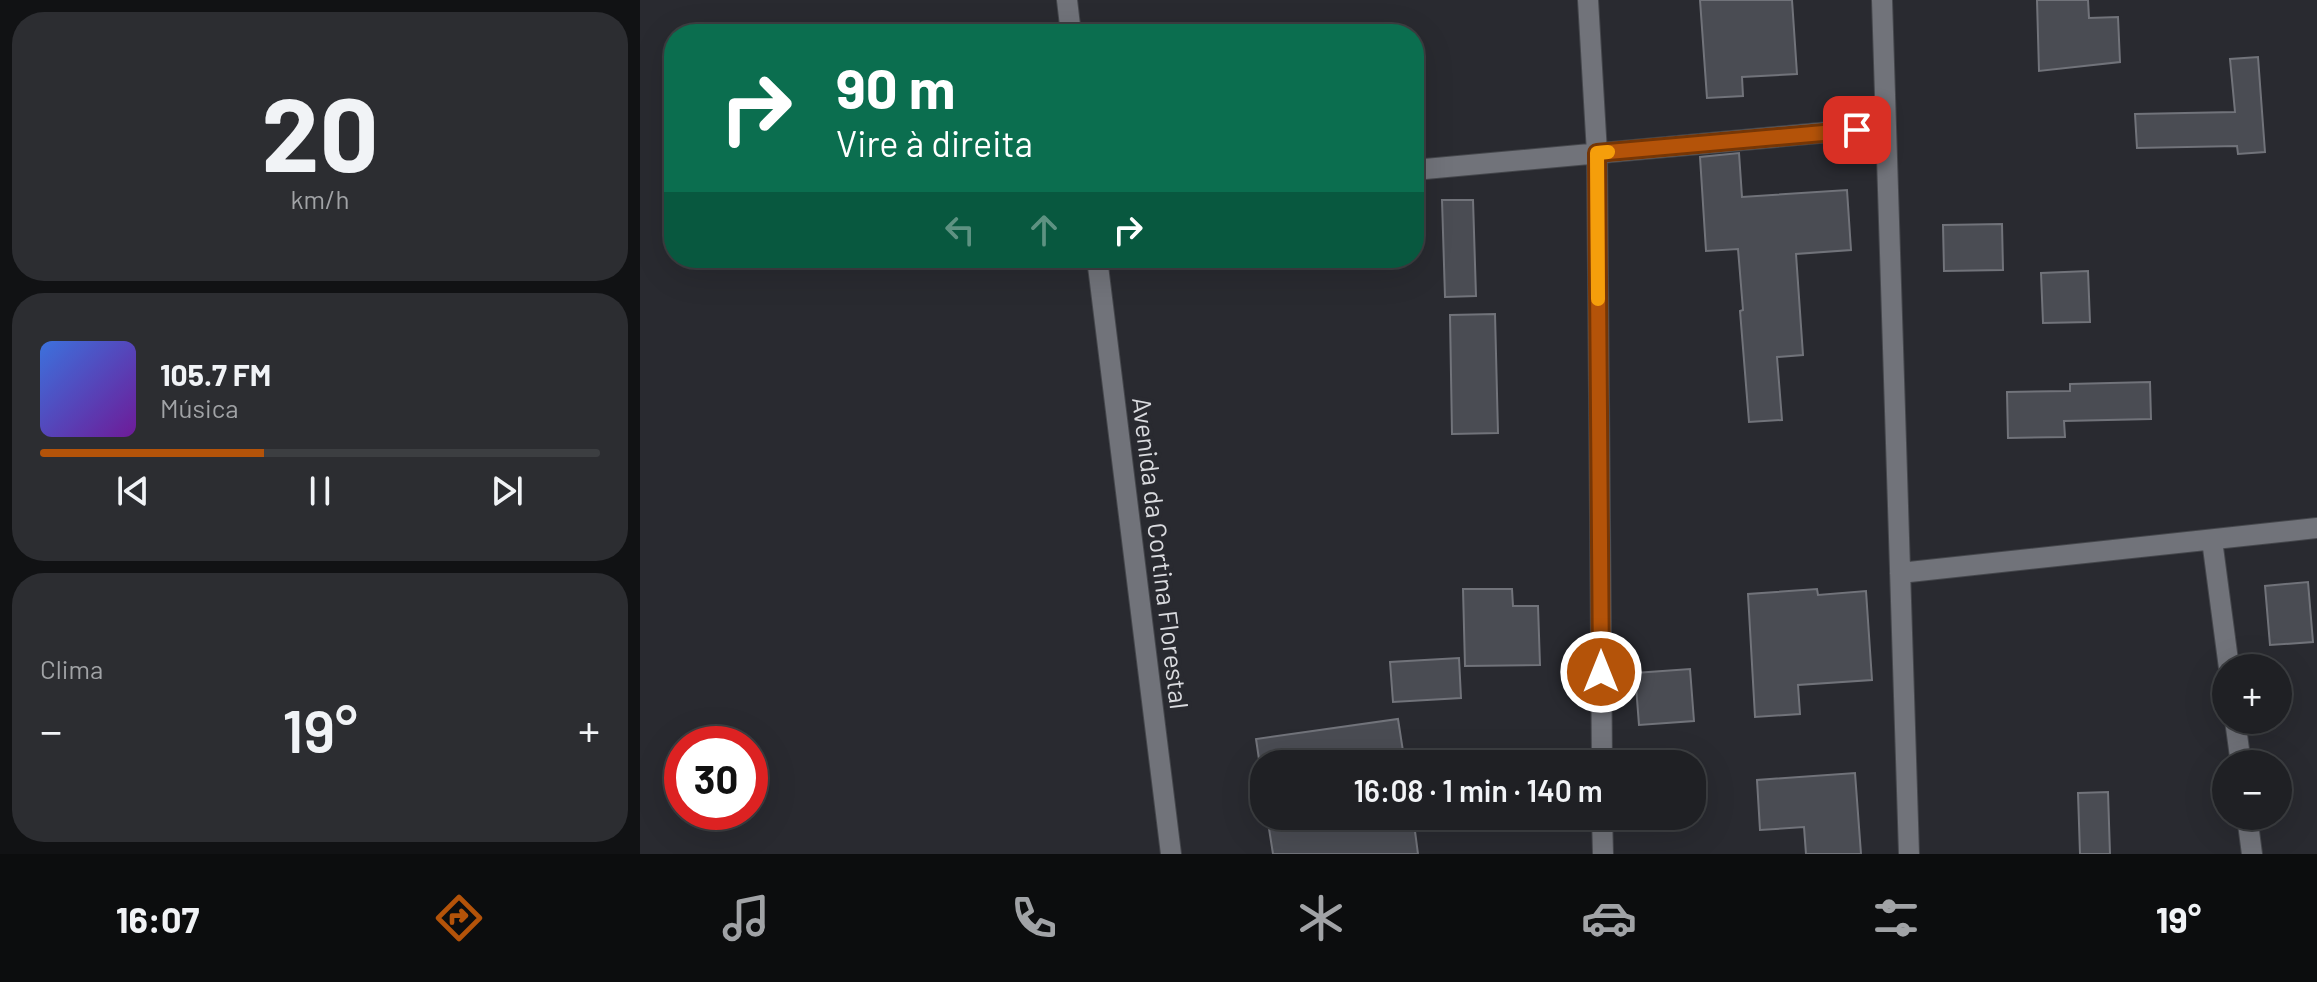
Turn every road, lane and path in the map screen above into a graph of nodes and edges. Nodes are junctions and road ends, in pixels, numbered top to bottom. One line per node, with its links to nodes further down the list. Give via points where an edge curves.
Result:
1 (1067, 0): 4 (street)
2 (1588, 0): 6 (street)
3 (1882, 0): 5 (street)
4 (1070, 24)
5 (1885, 127): 6 (street); 11 (street)
6 (1597, 153): 7 (street); 13 (street)
7 (1424, 169)
8 (1098, 268): 16 (street, Avenida da Cortina Florestal)
9 (2317, 528): 10 (street)
10 (2212, 540): 11 (street); 12 (street)
11 (1900, 573): 18 (street)
12 (2227, 654)
13 (1602, 750)
14 (1602, 830): 17 (street)
15 (2249, 830): 19 (street)
16 (1171, 854)
17 (1603, 854)
18 (1909, 854)
19 (2252, 854)

